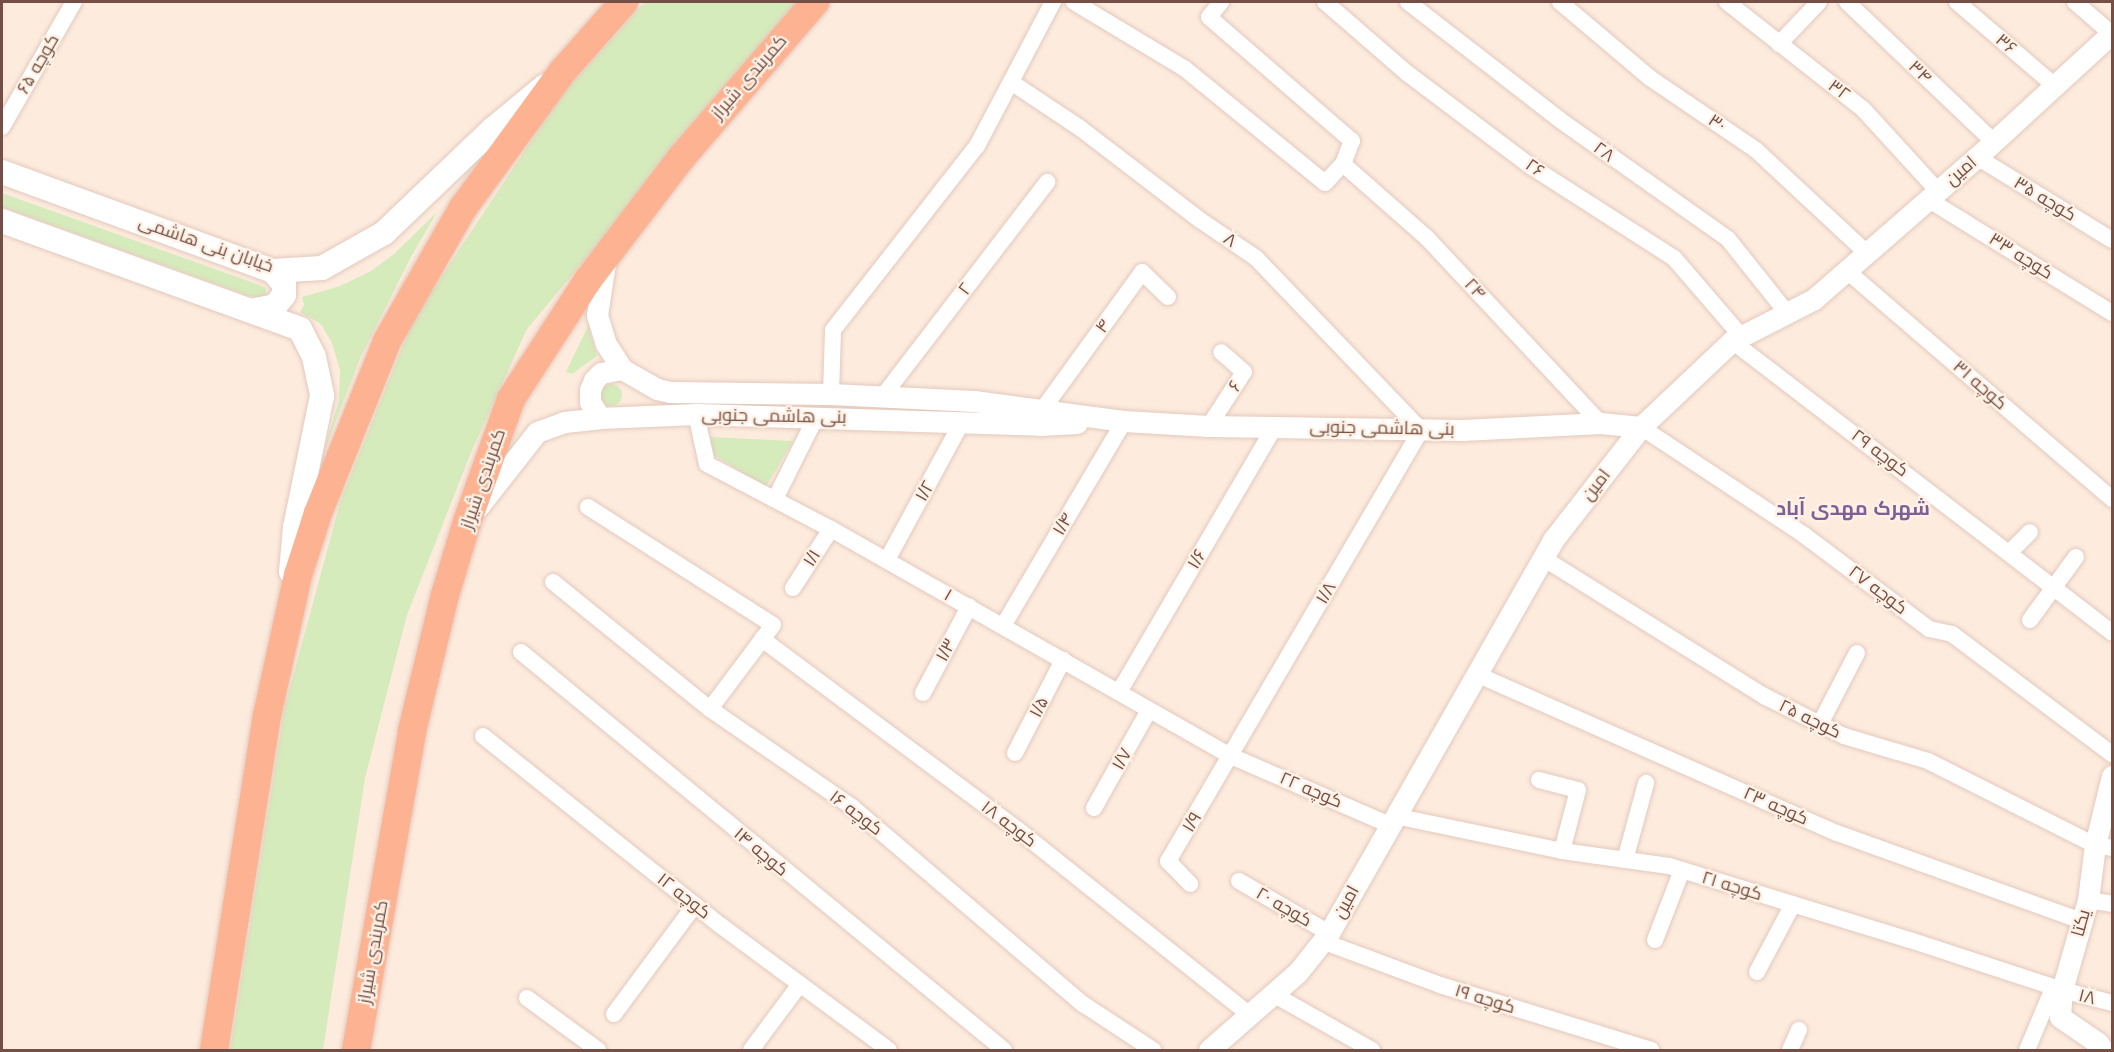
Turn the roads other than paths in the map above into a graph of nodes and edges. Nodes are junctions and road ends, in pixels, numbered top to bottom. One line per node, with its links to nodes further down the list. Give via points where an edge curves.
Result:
1 (74, 2): 20 (street, کوچه ۶۵)
2 (624, 2): 17 (highway)
3 (815, 2): 30 (highway, کمربندی شیراز, via 681,158)
4 (1053, 2): 18 (street)
5 (1074, 2): 23 (street, via 1184,68 1325,183)
6 (1221, 2): 23 (street, via 1209,17 1352,141)
7 (1325, 2): 37 (street, ۲۶, via 1407,73 1529,165 1674,258)
8 (1408, 2): 35 (street, ۲۸, via 1560,120 1728,239)
9 (1560, 2): 29 (street, ۳۰, via 1650,78 1756,150)
10 (1727, 2): 16 (street, ۳۲)
11 (1819, 2): 16 (street)
12 (1847, 2): 21 (street, ۳۴)
13 (1957, 2): 19 (street, ۳۶)
14 (2075, 2): 15 (street)
15 (2112, 34): 19 (street, امین)
16 (1779, 44): 26 (street, ۳۲, via 1863,108)
17 (563, 71): 31 (main road, خیابان بنی هاشمی, via 493,129 384,233 322,268); 68 (highway, via 463,208 387,340 318,513)
18 (1011, 82): 40 (street, via 977,146 832,330); 52 (street, ۸, via 1256,258)
19 (2055, 86): 21 (street, امین)
20 (2, 127)
21 (1994, 142): 22 (street, امین)
22 (1977, 158): 26 (street, امین); 28 (street, کوچه ۳۵)
23 (1343, 164): 48 (street, ۲۴, via 1428,238)
24 (2, 172): 31 (main road, خیابان بنی هاشمی)
25 (1047, 182): 41 (street, ۲)
26 (1934, 196): 29 (street, امین); 36 (street, کوچه ۳۳)
27 (2, 221): 34 (main road)
28 (2112, 240)
29 (1867, 253): 32 (street, امین)
30 (606, 256): 39 (street, بنی هاشمی جنوبی, via 597,315 606,344); 56 (highway, کمربندی شیراز, via 511,399)
31 (273, 270): 34 (main road, via 284,284 284,295 275,306)
32 (1847, 271): 35 (street, امین, via 1814,299); 54 (street, کوچه ۳۱)
33 (1168, 297): 42 (street, ۴, via 1142,272)
34 (255, 310): 68 (main road, via 300,328 314,357 322,396 296,527)
35 (1787, 313): 37 (street, امین)
36 (2112, 313)
37 (1737, 339): 51 (street, امین); 59 (street, کوچه ۲۹)
38 (1221, 352): 49 (street, ۶, via 1244,372)
39 (622, 369): 40 (street, بنی هاشمی جنوبی, via 670,392); 45 (street, via 601,373 594,380 590,402)
40 (831, 394): 41 (street, بنی هاشمی جنوبی)
41 (884, 396): 42 (street, بنی هاشمی جنوبی)
42 (1042, 409): 46 (street, بنی هاشمی جنوبی)
43 (696, 414): 44 (street, بنی هاشمی جنوبی); 45 (street, بنی هاشمی جنوبی); 53 (street, ۱, via 707,464)
44 (816, 417): 47 (street, بنی هاشمی جنوبی); 53 (street)
45 (600, 418): 56 (street, بنی هاشمی جنوبی, via 564,422 537,432)
46 (1124, 421): 47 (street, بنی هاشمی جنوبی, via 1040,425); 49 (street, بنی هاشمی جنوبی); 69 (street, ۱/۴)
47 (962, 422): 62 (street, ۱/۲)
48 (1600, 423): 51 (street, بنی هاشمی جنوبی); 52 (street, بنی هاشمی جنوبی)
49 (1209, 426): 50 (street, بنی هاشمی جنوبی)
50 (1275, 426): 52 (street, بنی هاشمی جنوبی); 76 (street, ۱/۶)
51 (1641, 427): 61 (street, امین); 83 (street, کوچه ۲۷, via 1804,535 1929,629 1952,634)
52 (1421, 430): 84 (street, ۱/۸)
53 (775, 499): 57 (street, ۱)
54 (2112, 499)
55 (588, 507): 71 (street, via 773,625)
56 (468, 519): 113 (highway, کمربندی شیراز, via 412,731)
57 (831, 529): 62 (street, ۱); 65 (street, ۱/۱)
58 (2030, 532): 59 (street)
59 (2010, 552): 64 (street, کوچه ۲۹)
60 (2076, 557): 64 (street)
61 (1543, 558): 75 (street, امین); 80 (street, کوچه ۲۵, via 1764,696)
62 (887, 560): 66 (street, ۱)
63 (553, 582): 78 (street, کوچه ۱۶)
64 (2055, 586): 67 (street); 70 (street, کوچه ۲۹)
65 (793, 588)
66 (969, 607): 69 (street, ۱); 77 (street, ۱/۳)
67 (2030, 620)
68 (286, 626): 112 (highway, via 267,716)
69 (1003, 626): 74 (street, ۱)
70 (2112, 633)
71 (762, 639): 78 (street); 110 (street, کوچه ۱۸, via 1017,829)
72 (521, 652): 117 (street, کوچه ۱۴)
73 (1857, 653): 80 (street)
74 (1063, 660): 76 (street, ۱); 82 (street, ۱/۵)
75 (1476, 674): 89 (street, امین); 100 (street, کوچه ۲۳, via 1837,833)
76 (1119, 692): 79 (street, ۱)
77 (923, 693)
78 (710, 709): 118 (street, کوچه ۱۶, via 852,807 1083,1004)
79 (1149, 710): 84 (street, ۱); 88 (street, ۱/۷)
80 (1820, 724): 90 (street, کوچه ۲۵, via 1844,736 1928,761)
81 (483, 736): 99 (street, کوچه ۱۲)
82 (1015, 753)
83 (2112, 754)
84 (1231, 756): 89 (street, کوچه ۲۲); 95 (street, ۱/۹, via 1168,861)
85 (2112, 776): 90 (street, یکتا)
86 (1539, 780): 91 (street, via 1578,790)
87 (1646, 783): 92 (street)
88 (1094, 808)
89 (1392, 821): 91 (street, کوچه ۲۱); 101 (street, امین)
90 (2104, 847): 96 (street, یکتا)
91 (1562, 851): 92 (street, کوچه ۲۱)
92 (1625, 860): 93 (street, کوچه ۲۱)
93 (1682, 870): 97 (street, کوچه ۲۱); 102 (street)
94 (1239, 881): 101 (street, کوچه ۲۰)
95 (1190, 884)
96 (2088, 900): 98 (street); 100 (street, یکتا)
97 (1793, 904): 103 (street); 105 (street, کوچه ۲۱)
98 (2112, 904)
99 (695, 905): 104 (street, کوچه ۱۲); 109 (street)
100 (2082, 921): 105 (street, یکتا)
101 (1325, 937): 106 (street, امین, via 1298,972); 121 (street, کوچه ۱۹, via 1440,985)
102 (1655, 940)
103 (1757, 972)
104 (800, 984): 115 (street); 116 (street, کوچه ۱۲)
105 (2057, 989): 108 (street, ۱۸); 123 (street); 124 (street, یکتا, via 2060,1017)
106 (1273, 994): 110 (street, امین); 120 (street)
107 (527, 998): 114 (street)
108 (2112, 1003)
109 (614, 1014)
110 (1250, 1015): 119 (street, امین)
111 (1799, 1030): 122 (street)
112 (213, 1050)
113 (356, 1050)
114 (598, 1050)
115 (751, 1050)
116 (889, 1050)
117 (1004, 1050)
118 (1153, 1050)
119 (1209, 1050)
120 (1372, 1050)
121 (1651, 1050)
122 (1790, 1050)
123 (2027, 1050)
124 (2103, 1050)

